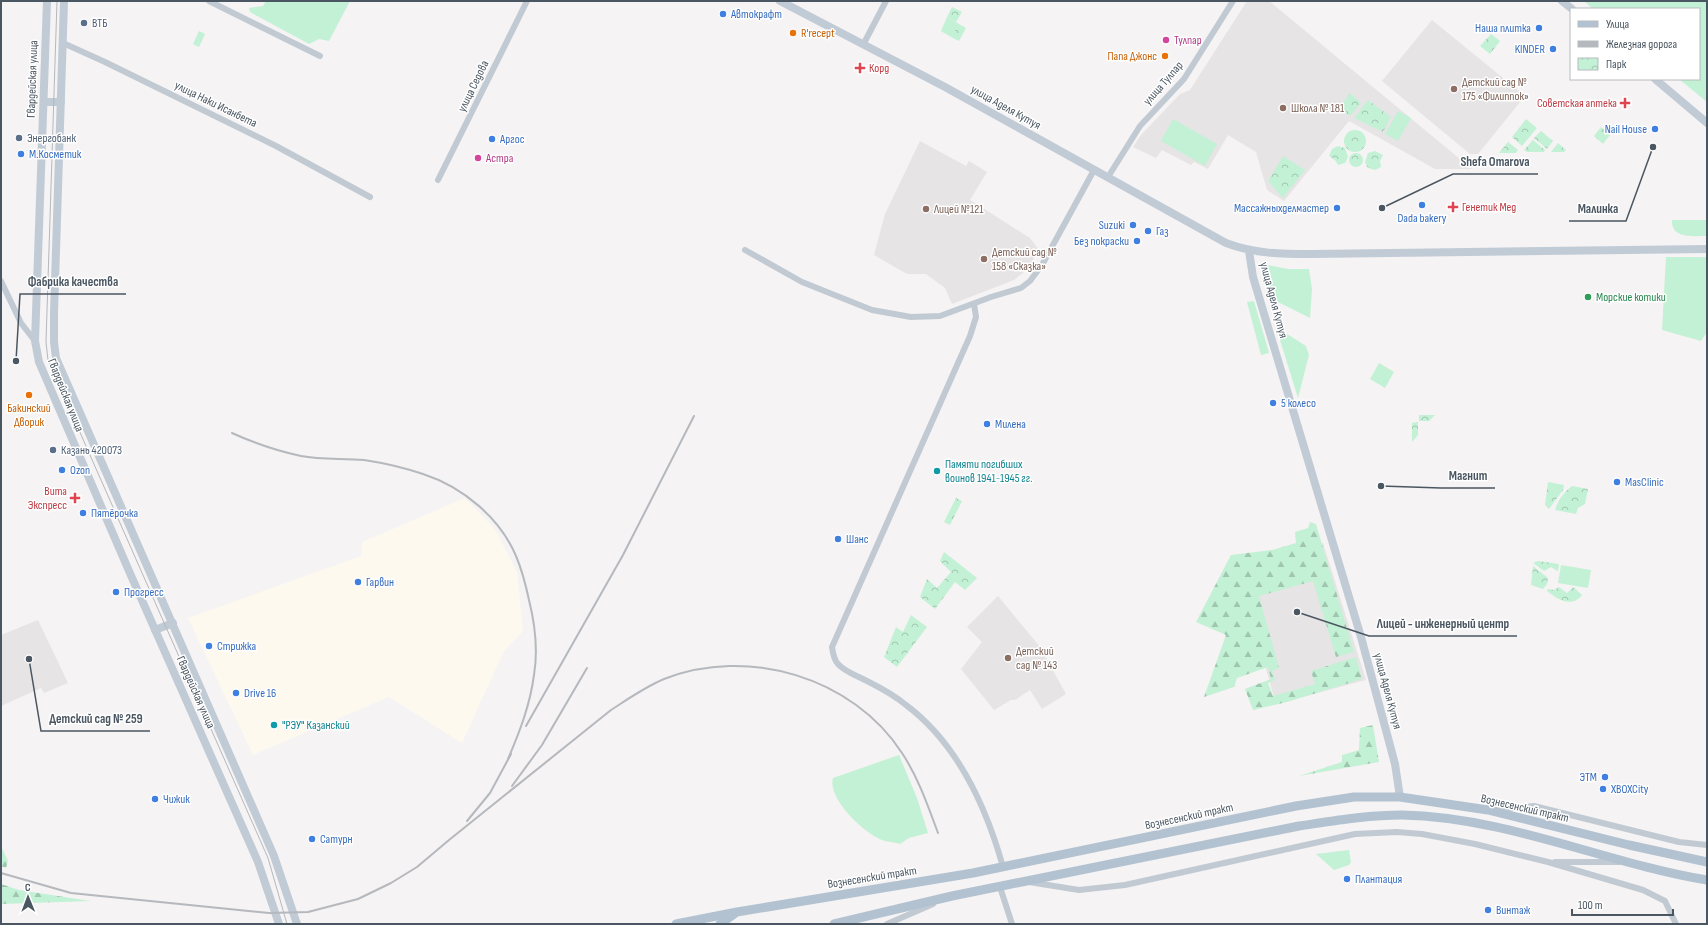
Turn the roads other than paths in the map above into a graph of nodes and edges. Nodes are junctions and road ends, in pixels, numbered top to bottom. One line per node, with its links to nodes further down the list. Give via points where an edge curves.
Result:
1 (46, 1): 14 (main road, Гвардейская улица)
2 (64, 1): 10 (main road, Гвардейская улица)
3 (209, 1): 12 (street)
4 (527, 1): 19 (street, улица Седова)
5 (780, 1): 11 (main road, улица Аделя Кутуя)
6 (886, 1): 11 (street)
7 (1233, 1): 18 (street, улица Тулпар, via 1184,79 1143,121)
8 (1562, 1): 9 (main road)
9 (1571, 8)
10 (63, 43): 15 (main road, Гвардейская улица); 20 (street, улица Наки Исанбета, via 276,146)
11 (863, 45): 17 (main road, улица Аделя Кутуя, via 945,87)
12 (320, 56)
13 (1656, 80): 16 (main road)
14 (44, 102): 15 (main road); 26 (main road, Гвардейская улица)
15 (61, 102): 27 (main road, Гвардейская улица, via 54,321 56,358)
16 (1707, 123)
17 (1094, 170): 18 (main road, улица Аделя Кутуя); 25 (street, via 1042,265 1030,281 1020,288)
18 (1108, 177): 23 (main road, улица Аделя Кутуя, via 1226,243)
19 (438, 180)
20 (370, 197)
21 (1707, 248): 23 (main road, via 1312,254)
22 (745, 250): 25 (street, via 802,282 872,310 910,317 940,316)
23 (1249, 251): 29 (main road, улица Аделя Кутуя, via 1253,277 1361,637 1395,764)
24 (1, 281): 26 (street, via 21,324)
25 (974, 304): 35 (street, via 976,317 970,336 832,648 838,665 878,686 908,706 949,748 976,795 994,835)
26 (35, 341): 28 (main road, Гвардейская улица, via 46,381)
27 (173, 623): 28 (main road); 42 (main road, Гвардейская улица, via 274,856)
28 (155, 630): 41 (main road, Гвардейская улица, via 258,862)
29 (1400, 797): 30 (main road, Вознесенский тракт); 35 (main road, Вознесенский тракт, via 1354,797 1296,806)
30 (1488, 810): 31 (street, via 1534,806 1679,842); 34 (main road, Вознесенский тракт, via 1629,846)
31 (1707, 845)
32 (1548, 862): 33 (street); 37 (street, via 1468,843 1397,832 1355,834 1126,885 1079,890); 48 (street, via 1656,895 1665,901)
33 (1629, 862): 36 (main road); 37 (main road, via 1469,823 1402,815 1364,816 1299,826)
34 (1707, 862)
35 (1003, 867): 40 (main road, Вознесенский тракт)
36 (1707, 880)
37 (1025, 881): 38 (main road)
38 (1000, 887): 39 (main road); 47 (street)
39 (952, 896): 45 (main road); 46 (street)
40 (737, 912): 43 (main road, Вознесенский тракт); 44 (main road)
41 (279, 924)
42 (297, 924)
43 (676, 924)
44 (720, 924)
45 (834, 924)
46 (887, 924)
47 (1012, 924)
48 (1676, 924)

